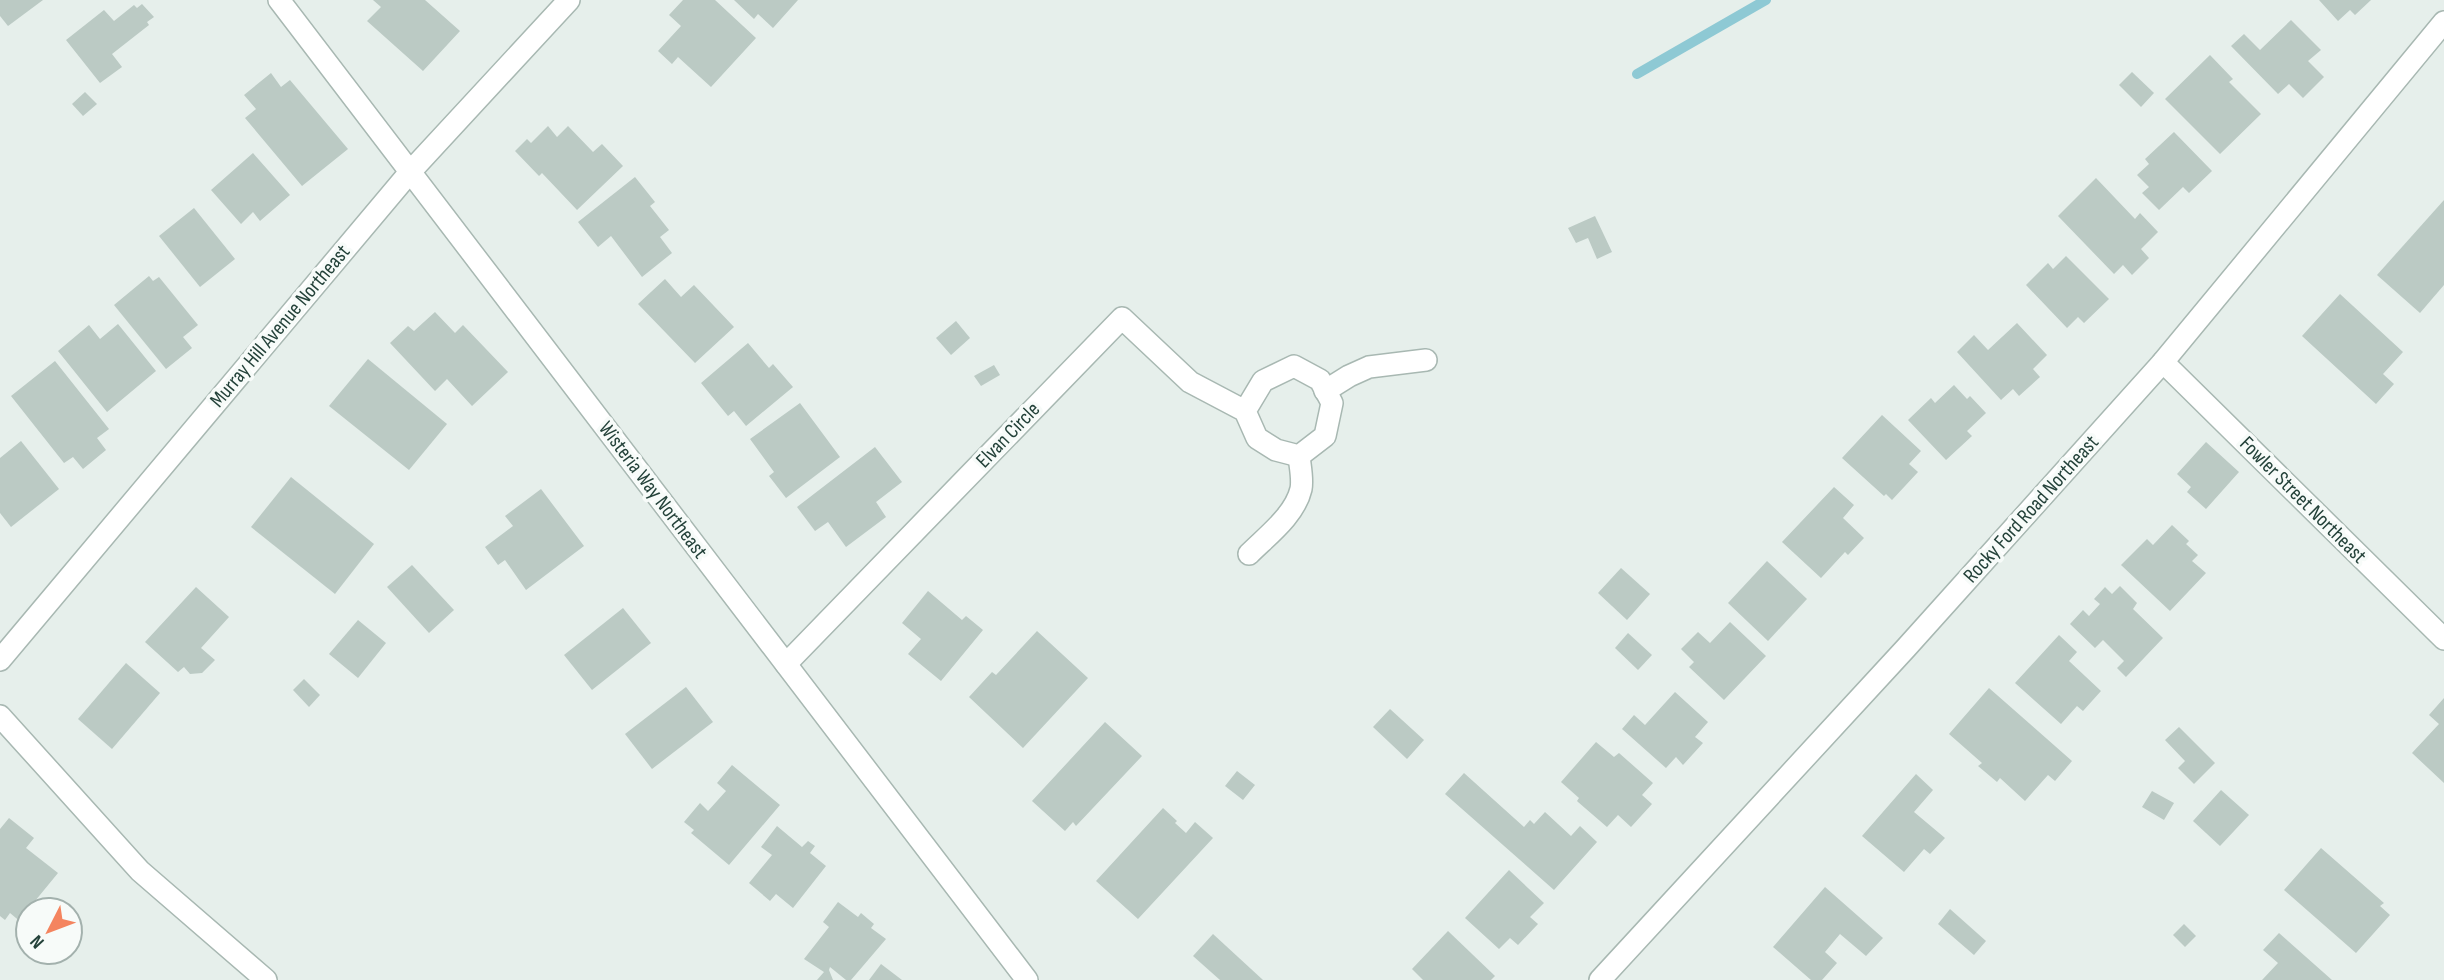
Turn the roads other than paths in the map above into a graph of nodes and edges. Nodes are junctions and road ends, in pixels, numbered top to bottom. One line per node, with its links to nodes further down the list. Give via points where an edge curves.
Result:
1 (279, 0): 4 (street, Wisteria Way Northeast)
2 (569, 0): 4 (street, Murray Hill Avenue Northeast)
3 (2444, 22): 6 (street, Rocky Ford Road Northeast)
4 (410, 172): 12 (street, Murray Hill Avenue Northeast); 13 (street, Wisteria Way Northeast)
5 (1426, 360): 7 (street, via 1369,368)
6 (2162, 362): 11 (street, Fowler Street Northeast); 17 (street, Rocky Ford Road Northeast)
7 (1325, 391): 8 (street, via 1320,380 1294,366 1263,381); 9 (street, via 1332,403 1325,436)
8 (1245, 411): 9 (street, via 1256,438); 13 (street, Elvan Circle, via 1190,382 1122,318)
9 (1299, 456): 10 (street, via 1302,487 1296,502)
10 (1249, 554)
11 (2444, 639)
12 (0, 660)
13 (786, 664): 16 (street, Wisteria Way Northeast)
14 (0, 716): 15 (street, via 140,871)
15 (266, 980)
16 (1027, 980)
17 (1600, 980)

